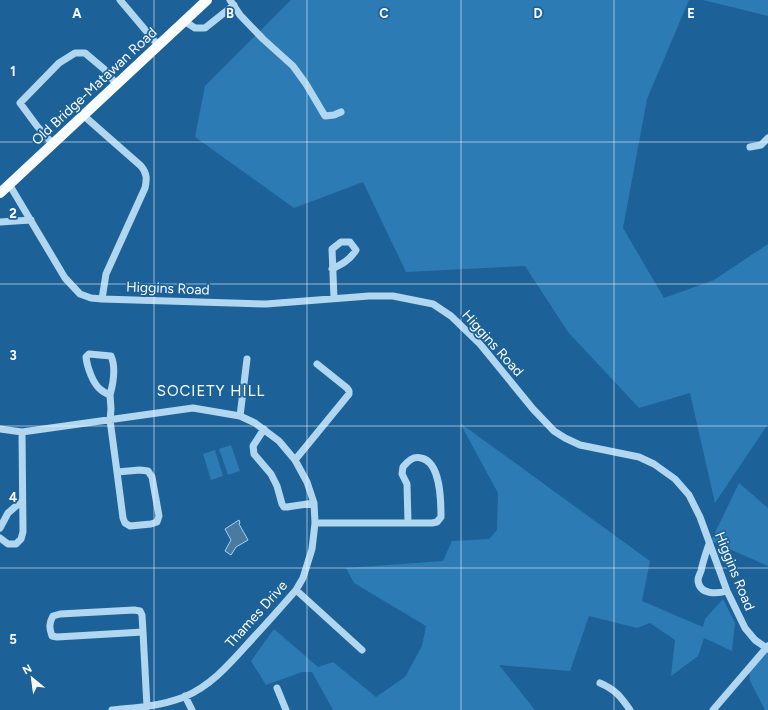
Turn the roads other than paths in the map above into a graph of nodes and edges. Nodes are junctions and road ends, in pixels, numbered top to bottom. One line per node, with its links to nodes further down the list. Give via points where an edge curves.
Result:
1 (120, 0): 5 (street)
2 (207, 0): 4 (main road, Old Bridge-Matawan Road)
3 (232, 2): 4 (street, via 206,28 195,28); 7 (street, via 240,15 293,66 325,116)
4 (184, 21): 5 (main road, Old Bridge-Matawan Road)
5 (158, 45): 6 (main road, Old Bridge-Matawan Road)
6 (116, 84): 8 (main road, Old Bridge-Matawan Road); 10 (street, via 104,69 85,53 74,53 60,63 20,103)
7 (341, 112)
8 (84, 115): 10 (main road, Old Bridge-Matawan Road); 18 (street, via 145,170 147,179 106,274)
9 (768, 138): 11 (street, via 761,145)
10 (53, 144): 12 (main road, Old Bridge-Matawan Road)
11 (750, 147)
12 (9, 184): 13 (main road, Old Bridge-Matawan Road); 14 (street, Higgins Road)
13 (0, 192)
14 (30, 220): 15 (street); 18 (street, Higgins Road, via 72,286 80,294)
15 (0, 222)
16 (332, 269): 17 (street)
17 (334, 298): 18 (street, Higgins Road, via 266,304); 35 (street, Higgins Road, via 394,296 432,304 451,316 480,344 532,409 554,431 580,445 639,456 674,479 693,502)
18 (102, 299)
19 (247, 359): 22 (street)
20 (317, 364): 27 (street, via 349,391 349,394)
21 (110, 395): 21 (street, via 113,360 106,354 90,354 86,357 87,363 95,383 100,390); 23 (street)
22 (240, 416): 23 (street, Thames Drive, via 193,408); 25 (street, Thames Drive)
23 (110, 420): 26 (street, Thames Drive); 28 (street)
24 (0, 429): 26 (street, Thames Drive)
25 (264, 429): 27 (street, Thames Drive, via 280,441); 30 (street, via 254,446 254,454 271,474 282,504 287,507)
26 (22, 432): 29 (street)
27 (295, 460): 30 (street, Thames Drive, via 303,473)
28 (117, 472): 28 (street, via 125,523 130,526 157,522 159,516 152,476 148,471 140,470)
29 (22, 501): 33 (street, via 8,513); 34 (street, via 21,539 16,544 8,544)
30 (314, 503): 31 (street, Thames Drive)
31 (315, 523): 32 (street); 36 (street, Thames Drive, via 312,549 303,578)
32 (408, 523): 32 (street, via 407,484 402,474 403,467 408,460 418,457 427,459 440,485 441,517 432,523)
33 (0, 528)
34 (0, 538)
35 (710, 544): 37 (street, Higgins Road); 37 (street, via 698,580 700,586 713,594)
36 (296, 590): 40 (street); 43 (street, Thames Drive, via 216,677)
37 (727, 591): 39 (street, Higgins Road, via 745,628 755,640)
38 (143, 632): 38 (street, via 142,615 140,611 134,610 60,614 53,616 50,622 52,636 57,637); 44 (street)
39 (767, 648): 49 (street)
40 (362, 650)
41 (600, 683): 48 (street, via 620,695)
42 (277, 688): 47 (street)
43 (185, 696): 44 (street, Thames Drive); 46 (street)
44 (147, 707): 45 (street, Thames Drive)
45 (112, 710)
46 (192, 710)
47 (286, 710)
48 (630, 710)
49 (713, 710)

